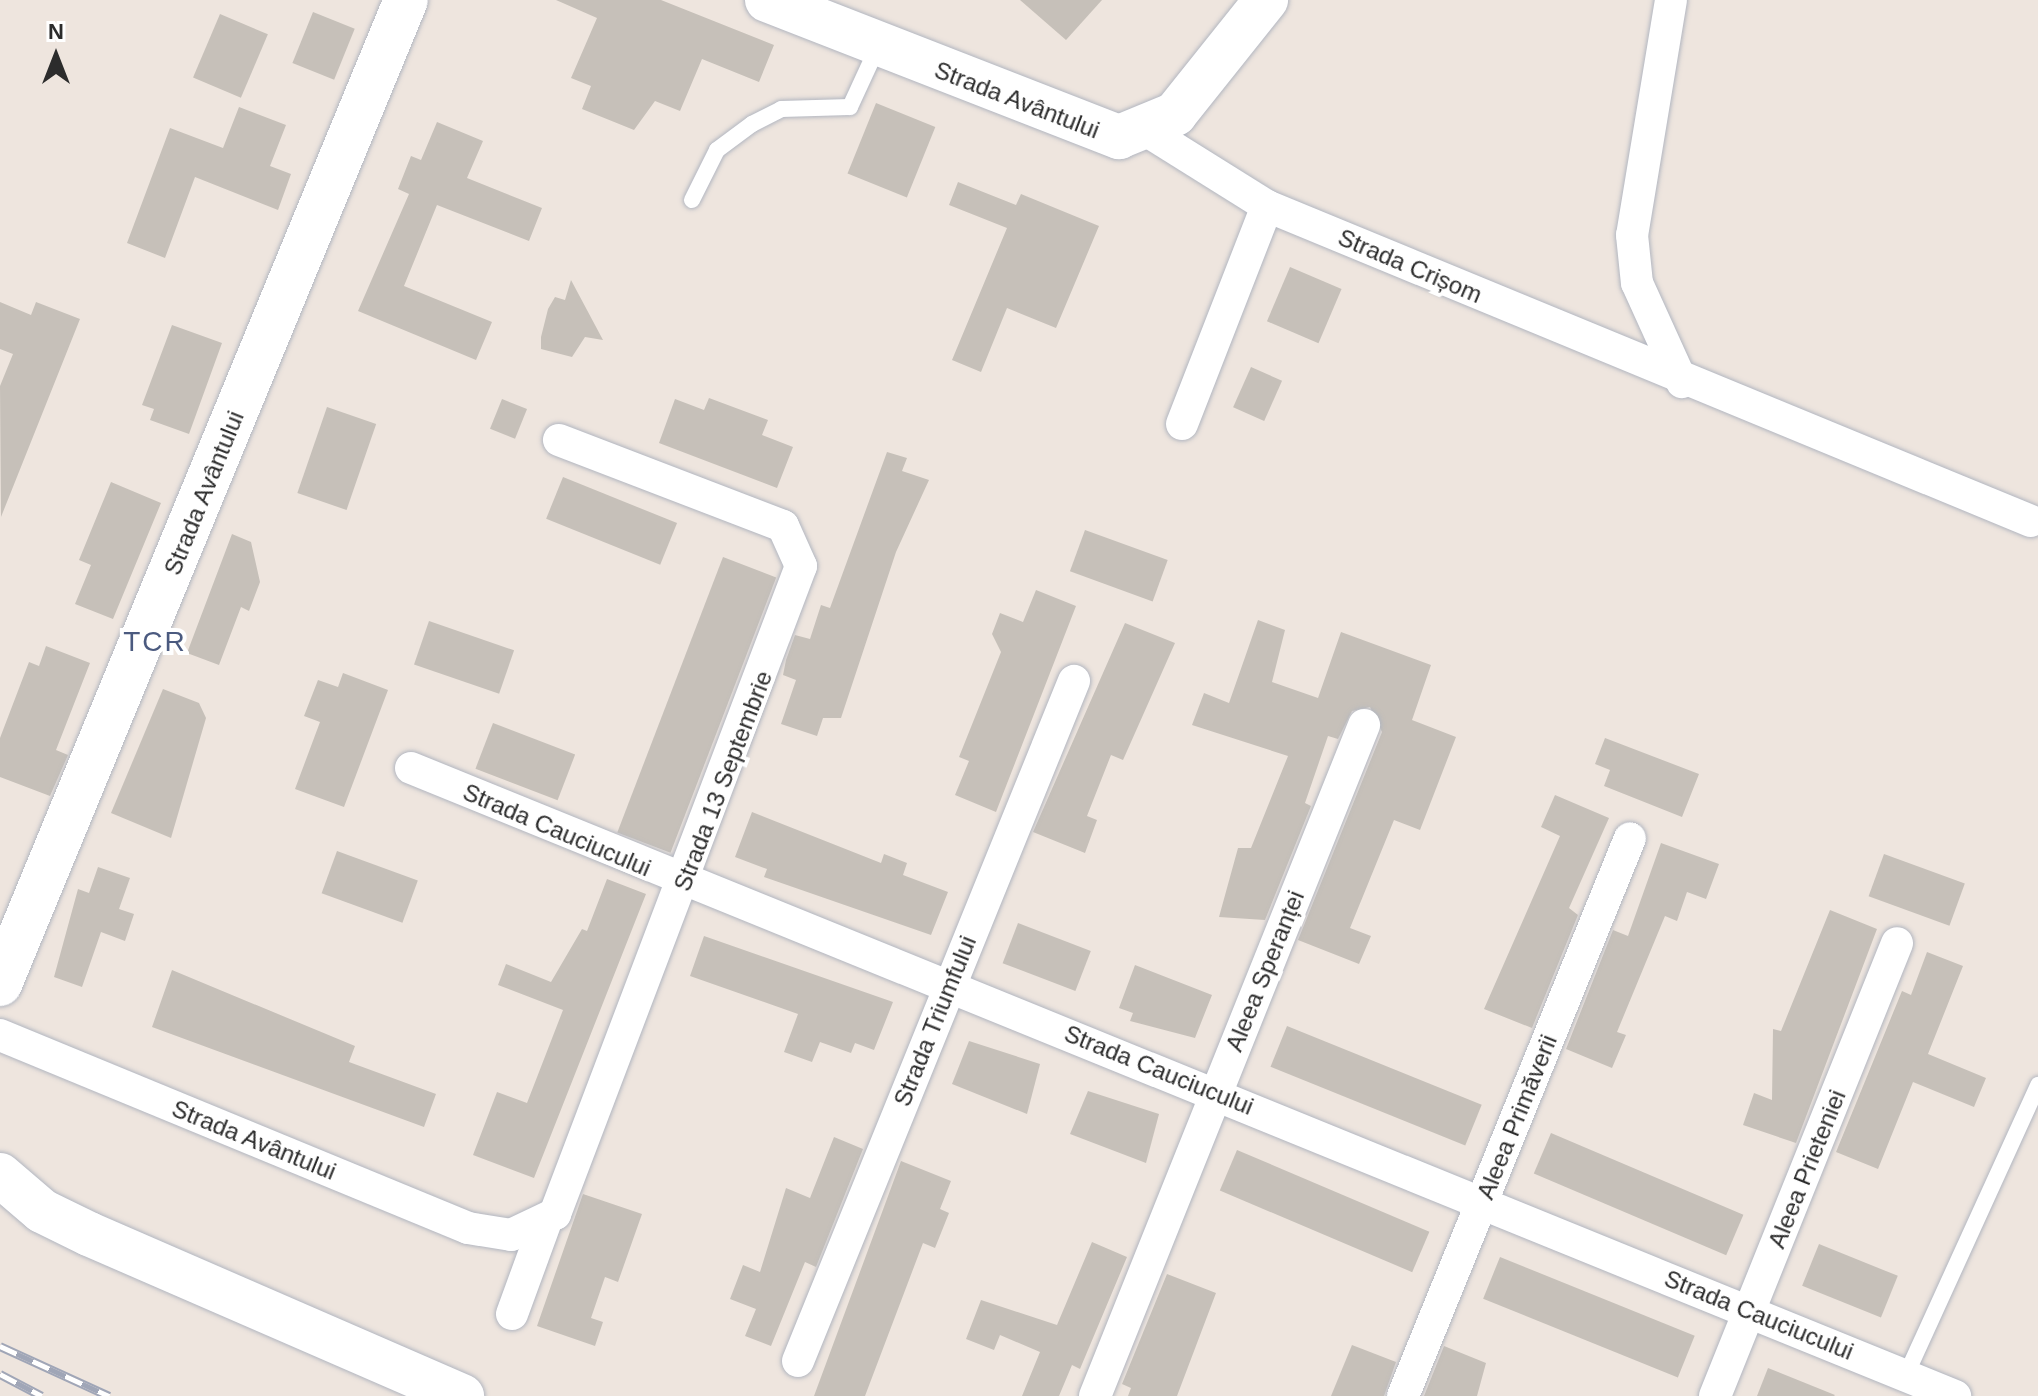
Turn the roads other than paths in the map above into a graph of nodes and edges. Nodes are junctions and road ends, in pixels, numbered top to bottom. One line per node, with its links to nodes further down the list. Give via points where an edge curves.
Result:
1 (406, 0): 19 (main road, Strada Avântului)
2 (767, 0): 5 (main road, Strada Avântului)
3 (1266, 0): 6 (main road, via 1203,86)
4 (1671, 0): 9 (street, via 1632,235 1637,283)
5 (878, 45): 6 (main road, Strada Avântului, via 1084,130 1119,137); 7 (lane, via 850,107 781,109 752,124 717,150)
6 (1147, 131): 8 (street, Strada Crișom)
7 (692, 200)
8 (1267, 206): 9 (street, Strada Crișom); 10 (street)
9 (1682, 382): 12 (street, Strada Crișom)
10 (1182, 424)
11 (559, 440): 17 (street, Strada 13 Septembrie, via 783,526 798,548 797,587)
12 (2031, 521)
13 (1074, 681): 20 (street, Strada Triumfului)
14 (1364, 725): 23 (street, Aleea Speranței)
15 (411, 768): 17 (street, Strada Cauciucului)
16 (1630, 838): 25 (street, Aleea Primăverii)
17 (684, 883): 20 (street, Strada Cauciucului); 26 (street, Strada 13 Septembrie)
18 (1897, 943): 27 (street, Aleea Prieteniei)
19 (0, 984)
20 (948, 986): 23 (street, Strada Cauciucului); 29 (street, Strada Triumfului)
21 (0, 1035): 26 (street, Strada Avântului, via 468,1228 511,1235)
22 (2038, 1085): 30 (lane)
23 (1217, 1093): 25 (street, Strada Cauciucului); 32 (street, Aleea Speranței)
24 (0, 1175): 31 (main road, via 42,1211 89,1234)
25 (1482, 1202): 27 (street, Strada Cauciucului); 33 (street, Aleea Primăverii)
26 (545, 1224): 28 (street, Strada 13 Septembrie)
27 (1750, 1311): 30 (street, Strada Cauciucului); 34 (street, Aleea Prieteniei)
28 (512, 1314)
29 (798, 1361)
30 (1906, 1375): 35 (street, Strada Cauciucului)
31 (462, 1396)
32 (1095, 1396)
33 (1403, 1396)
34 (1715, 1396)
35 (1955, 1396)

